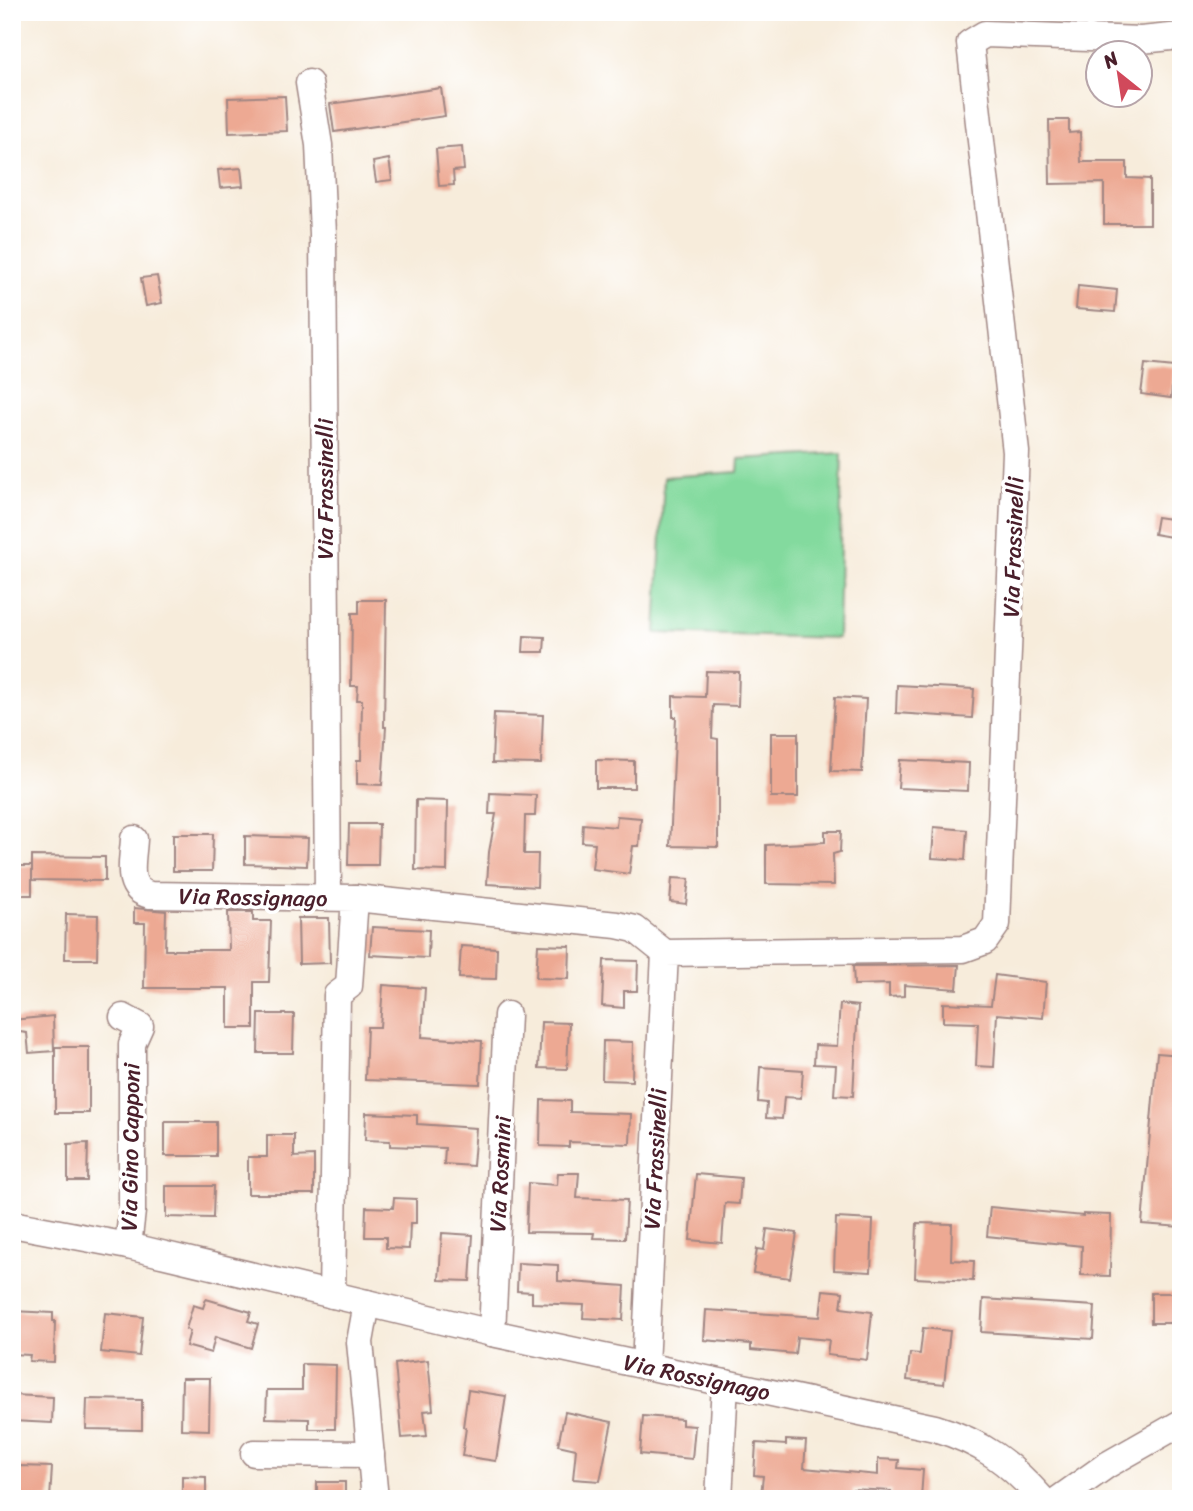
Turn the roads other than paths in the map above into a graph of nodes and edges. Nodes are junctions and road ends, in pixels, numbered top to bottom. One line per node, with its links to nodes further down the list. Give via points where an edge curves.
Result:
1 (1181, 36): 6 (street, Via Frassinelli, via 1141,40 985,34 970,43 1016,453 997,925 985,941 964,949)
2 (309, 82): 4 (street, Via Frassinelli, via 323,234)
3 (134, 839): 4 (street, Via Rossignago, via 134,885 150,895)
4 (328, 897): 5 (street, Via Rossignago)
5 (355, 898): 6 (street, via 617,925 635,929); 11 (street, Via Rossignago, via 349,986 337,995)
6 (665, 953): 14 (street, Via Frassinelli)
7 (507, 1016): 13 (street, Via Rosmini)
8 (123, 1017): 10 (street, Via Gino Capponi, via 140,1026 132,1044)
9 (12, 1224): 10 (street, Via Rossignago)
10 (128, 1246): 11 (street, Via Rossignago)
11 (332, 1295): 12 (street, Via Rossignago)
12 (367, 1303): 13 (street, Via Rossignago); 18 (street, via 360,1342)
13 (492, 1333): 14 (street, Via Rossignago)
14 (645, 1366): 15 (street, Via Rossignago)
15 (726, 1384): 20 (street); 21 (street, Via Rossignago, via 961,1436 987,1448)
16 (1181, 1423): 22 (street)
17 (254, 1452): 18 (street)
18 (371, 1454): 19 (street)
19 (375, 1499)
20 (719, 1499)
21 (1042, 1499)
22 (1059, 1499)

